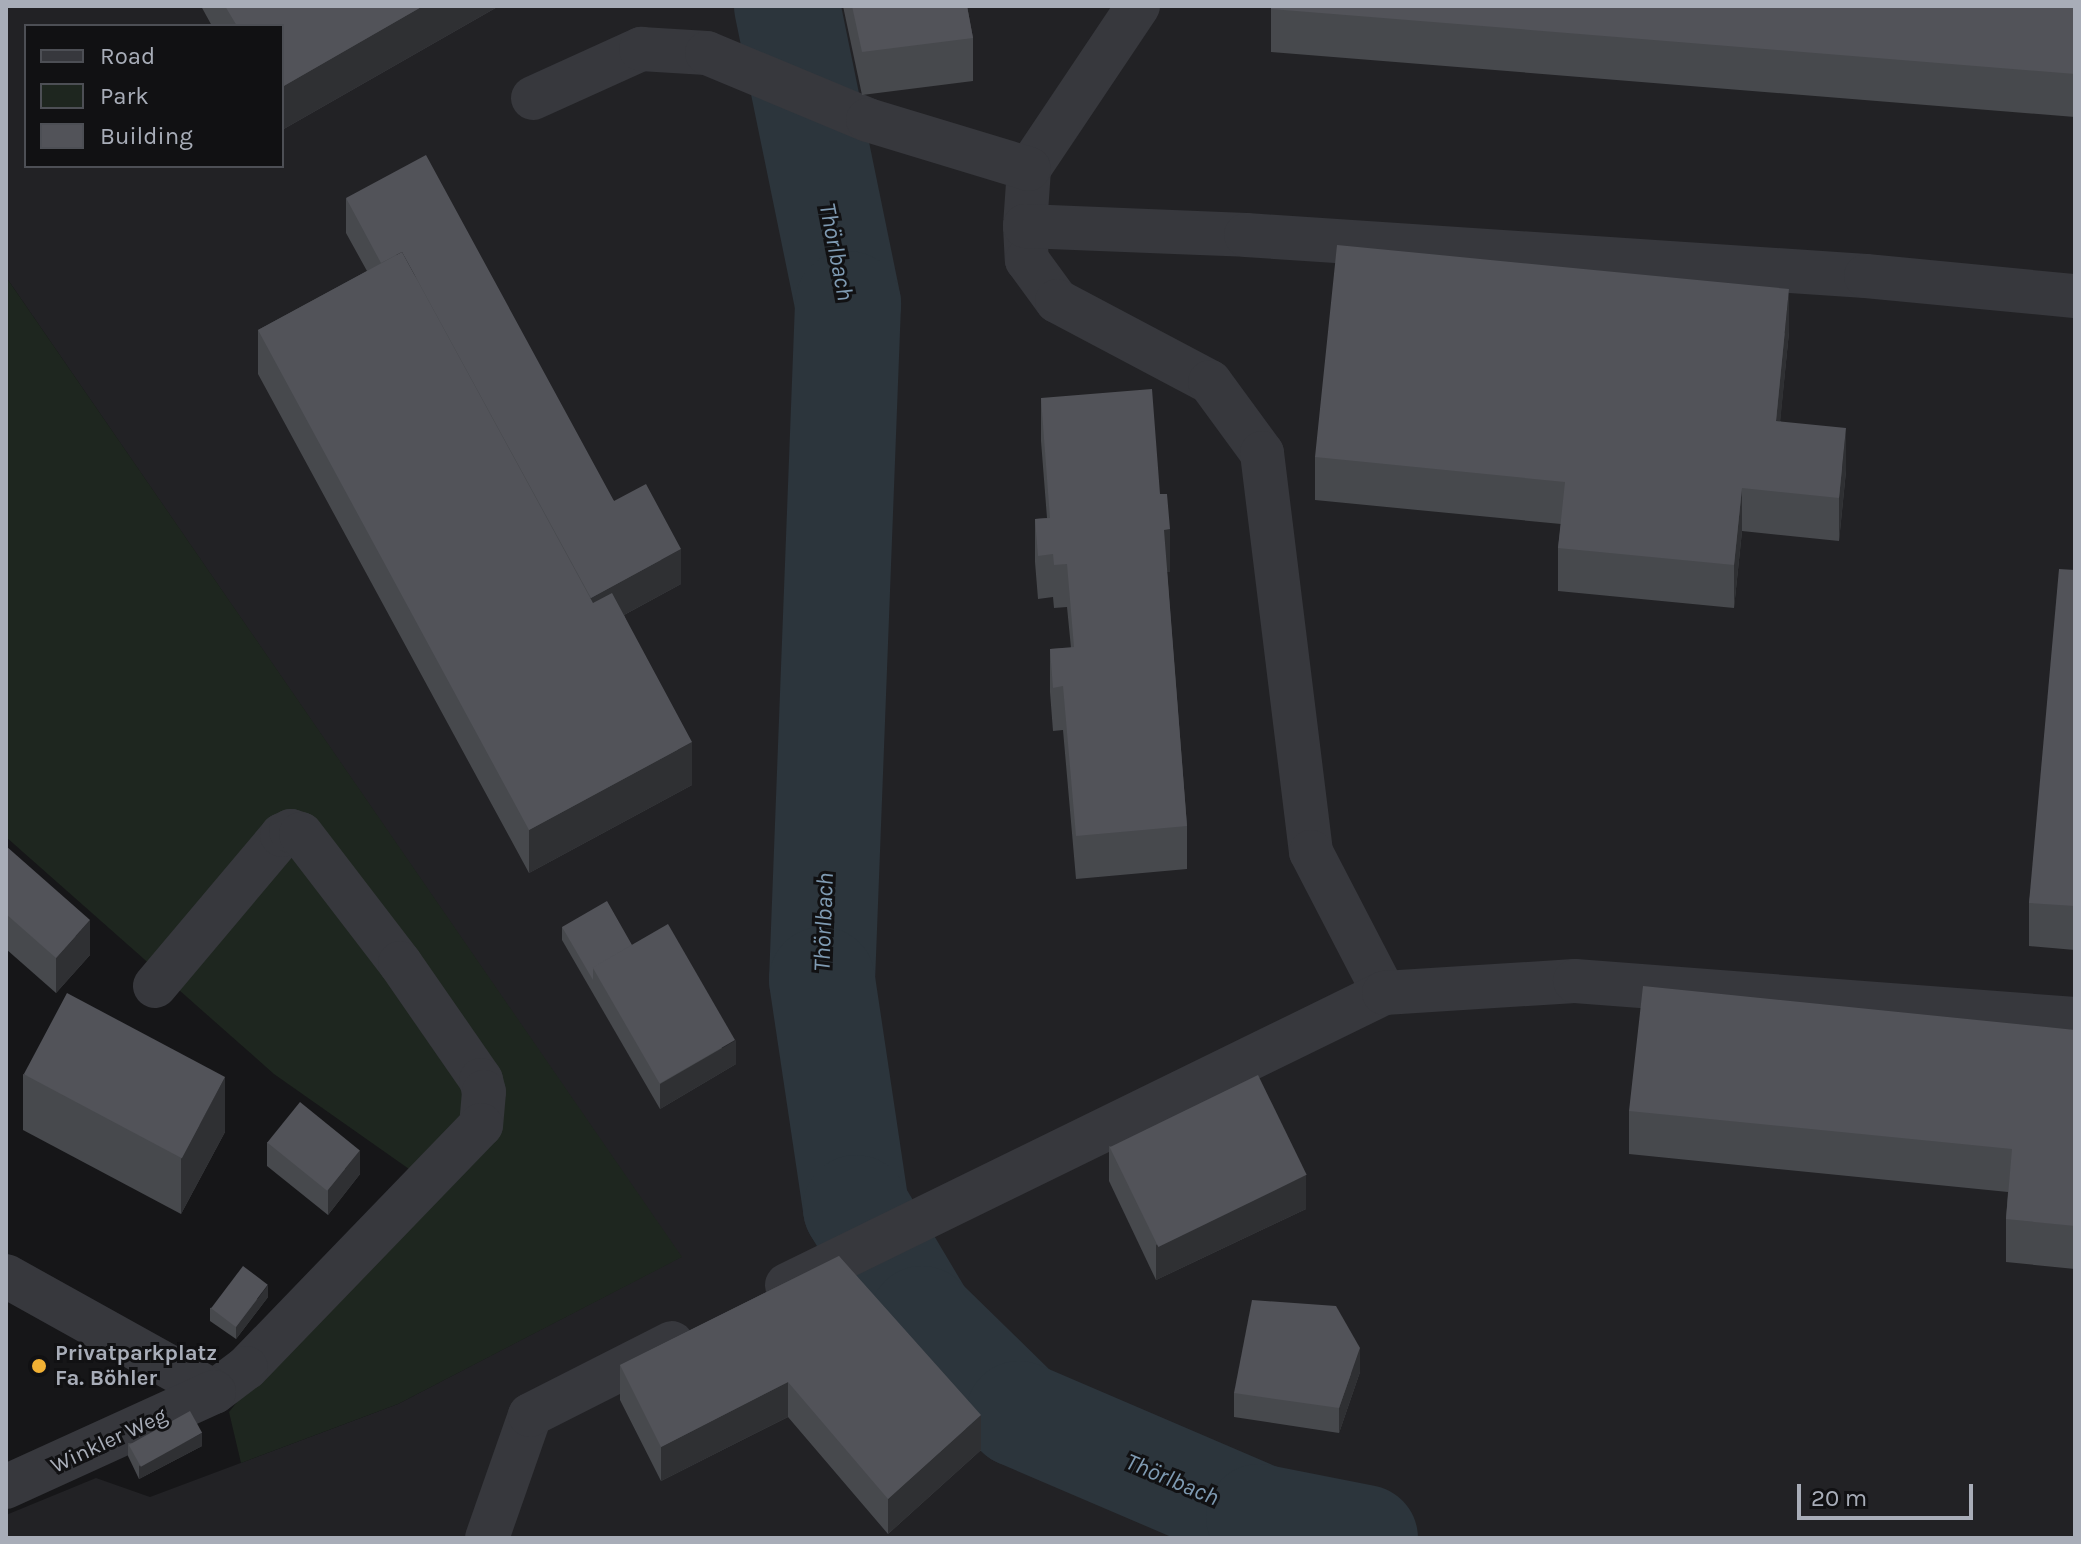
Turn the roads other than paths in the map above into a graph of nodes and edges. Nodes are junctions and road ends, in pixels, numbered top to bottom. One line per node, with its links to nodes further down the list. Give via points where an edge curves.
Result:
1 (1138, 6): 3 (street)
2 (533, 98): 3 (street, via 641,49 707,53 868,120)
3 (1029, 169): 4 (street)
4 (1025, 226): 5 (street, via 1834,273); 7 (street, via 1027,260 1057,301 1210,382 1262,453 1311,852)
5 (2075, 296)
6 (155, 986): 12 (street, Winkler Weg, via 282,835 301,834 400,963 481,1080 484,1092 481,1125 246,1368)
7 (1384, 993): 8 (street, via 1575,981); 10 (street)
8 (2075, 1019)
9 (6, 1276): 12 (street)
10 (748, 1305)
11 (707, 1326): 14 (street, via 530,1415)
12 (214, 1392): 13 (street, Winkler Weg)
13 (6, 1487)
14 (487, 1538)

